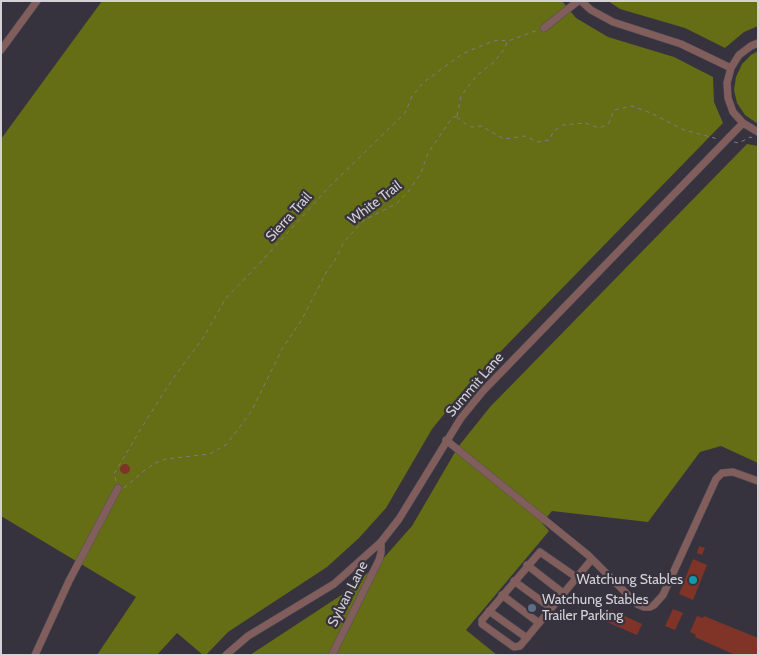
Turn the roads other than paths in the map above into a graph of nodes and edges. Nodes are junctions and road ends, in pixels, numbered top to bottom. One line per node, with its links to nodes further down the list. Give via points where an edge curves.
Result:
1 (37, 1): 5 (street)
2 (579, 1): 3 (street); 6 (street, via 613,22 681,44)
3 (544, 28)
4 (758, 43): 6 (street, via 739,56)
5 (1, 50)
6 (731, 68): 7 (street, via 728,98)
7 (743, 123): 8 (street); 9 (street, Summit Lane, via 482,391)
8 (758, 132)
9 (446, 440): 12 (street, Summit Lane, via 399,519); 13 (street)
10 (758, 481): 13 (street, via 733,472 722,473 716,479 663,595 650,607 638,604)
11 (118, 488): 23 (street)
12 (381, 542): 24 (street, Summit Lane, via 334,584 248,636); 25 (street, Sylvan Lane, via 379,560)
13 (592, 559): 15 (street)
14 (527, 565): 15 (street, via 541,552); 16 (street); 17 (street)
15 (576, 577): 17 (street)
16 (514, 581): 18 (street); 19 (street)
17 (563, 593): 19 (street)
18 (502, 595): 20 (street); 21 (street)
19 (550, 608): 21 (street)
20 (489, 610): 22 (street); 22 (street, via 482,624 514,647)
21 (539, 623): 22 (street)
22 (527, 638)
23 (34, 655)
24 (226, 655)
25 (332, 655)

